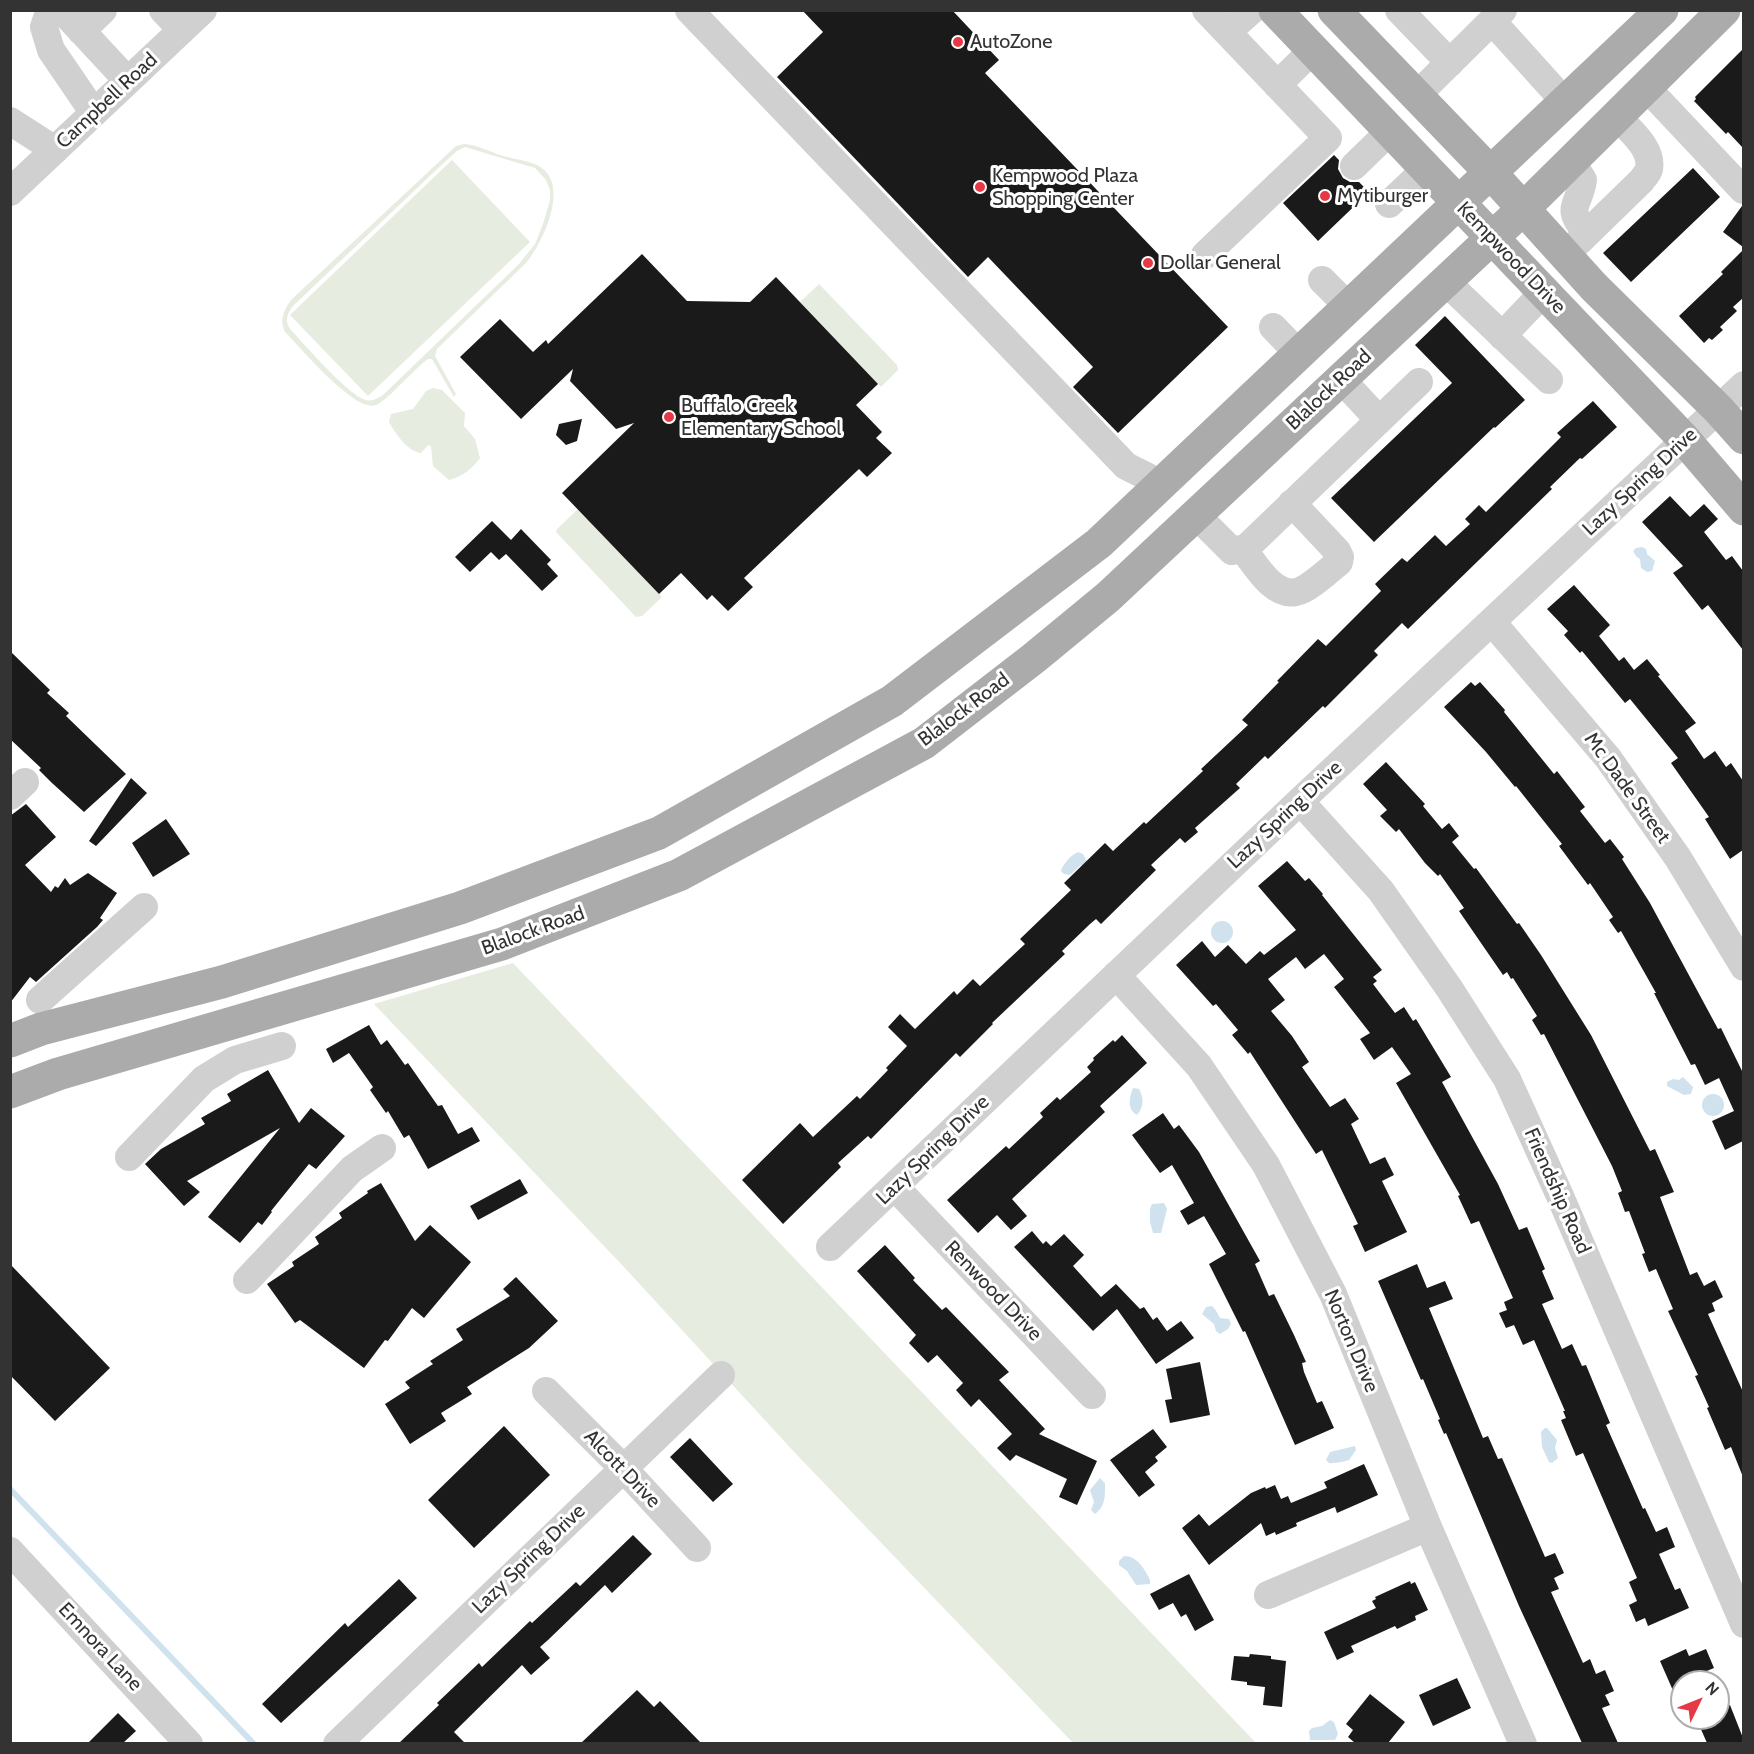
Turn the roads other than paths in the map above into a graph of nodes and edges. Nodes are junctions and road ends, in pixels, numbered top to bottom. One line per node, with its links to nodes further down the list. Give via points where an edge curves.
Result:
1 (50, 10): 24 (street, via 44,27 51,50)
2 (62, 10): 15 (street)
3 (103, 10): 15 (street)
4 (203, 10): 14 (street, Campbell Road)
5 (689, 10): 56 (street, via 1126,466)
6 (1206, 10): 16 (street)
7 (1252, 10): 16 (street)
8 (1275, 10): 17 (main road, Kempwood Drive)
9 (1334, 10): 22 (main road, Kempwood Drive)
10 (1399, 10): 18 (street)
11 (1662, 10): 23 (main road)
12 (1724, 10): 21 (main road, Blalock Road)
13 (1497, 16): 18 (street); 23 (street)
14 (173, 20): 19 (street, Campbell Road)
15 (81, 31): 19 (street)
16 (1227, 32): 20 (street)
17 (1313, 50): 20 (street); 27 (main road, Kempwood Drive)
18 (1450, 63): 22 (street)
19 (128, 81): 24 (street, Campbell Road)
20 (1277, 85): 40 (street, via 1328,138)
21 (1646, 87): 25 (main road, Blalock Road); 33 (street)
22 (1416, 96): 32 (main road, Kempwood Drive)
23 (1565, 102): 32 (main road)
24 (94, 113): 28 (street, Campbell Road)
25 (1617, 116): 29 (main road, Blalock Road); 39 (street, via 1649,156 1649,170)
26 (10, 121): 28 (street)
27 (1390, 131): 30 (street); 31 (main road, Kempwood Drive)
28 (55, 150): 34 (street, Campbell Road)
29 (1571, 161): 37 (main road, Blalock Road); 39 (street, via 1583,180 1575,203)
30 (1354, 166)
31 (1426, 169): 35 (main road, Kempwood Drive); 36 (street)
32 (1490, 172): 35 (main road); 37 (main road, Kempwood Drive)
33 (1743, 190)
34 (10, 192)
35 (1459, 203): 38 (main road, Kempwood Drive); 44 (main road)
36 (1389, 204)
37 (1523, 209): 38 (main road, Blalock Road); 39 (main road, Kempwood Drive)
38 (1492, 238): 42 (main road, Blalock Road); 43 (main road, Kempwood Drive)
39 (1576, 244): 52 (main road, Kempwood Drive, via 1594,287)
40 (1205, 255)
41 (1322, 280): 44 (street)
42 (1445, 281): 46 (street); 48 (main road, Blalock Road)
43 (1544, 292): 46 (street); 55 (main road, Kempwood Drive)
44 (1349, 307): 47 (main road)
45 (1273, 327): 47 (street)
46 (1502, 336): 49 (street)
47 (1299, 354): 56 (main road)
48 (1341, 379): 53 (street); 59 (main road, Blalock Road)
49 (1549, 380)
50 (1419, 382): 53 (street)
51 (1743, 386): 52 (street, Lazy Spring Drive)
52 (1719, 410): 54 (main road, Kempwood Drive); 55 (street, Lazy Spring Drive)
53 (1379, 420): 57 (street)
54 (1743, 438)
55 (1684, 439): 58 (main road, Kempwood Drive); 63 (street, Lazy Spring Drive)
56 (1162, 484): 59 (main road); 60 (main road)
57 (1292, 503): 61 (street); 61 (street, via 1337,551 1339,562 1302,590 1290,592 1276,588)
58 (1743, 509)
59 (1196, 515): 61 (street, via 1232,551); 62 (main road, Blalock Road)
60 (1099, 543): 62 (main road, via 1109,558); 69 (main road, via 892,701 659,833 460,909 222,982 41,1029)
61 (1243, 549)
62 (1108, 597): 71 (main road, Blalock Road, via 924,743 679,875 502,944 58,1074)
63 (1492, 622): 64 (street, Lazy Spring Drive); 66 (street, Mc Dade Street, via 1608,758 1678,858)
64 (1300, 801): 67 (street, Lazy Spring Drive); 85 (street, Friendship Road, via 1381,891 1507,1079)
65 (144, 907): 68 (street)
66 (1743, 967)
67 (1116, 975): 74 (street, Lazy Spring Drive); 81 (street, Norton Drive, via 1199,1066 1266,1165 1333,1294)
68 (40, 1000)
69 (10, 1041)
70 (282, 1046): 73 (street, via 235,1060 204,1079)
71 (10, 1092)
72 (382, 1148): 76 (street, via 352,1169)
73 (129, 1157)
74 (895, 1187): 75 (street, Lazy Spring Drive); 79 (street, Renwood Drive)
75 (830, 1247)
76 (247, 1280)
77 (721, 1375): 80 (street, Lazy Spring Drive)
78 (546, 1391): 80 (street, Alcott Drive)
79 (1092, 1395)
80 (623, 1468): 82 (street, Alcott Drive); 87 (street, Lazy Spring Drive)
81 (1428, 1527): 84 (street); 88 (street, Norton Drive)
82 (697, 1548)
83 (10, 1551): 86 (street, Emnora Lane)
84 (1268, 1595)
85 (1743, 1624)
86 (180, 1740)
87 (338, 1743)
88 (1523, 1743)

